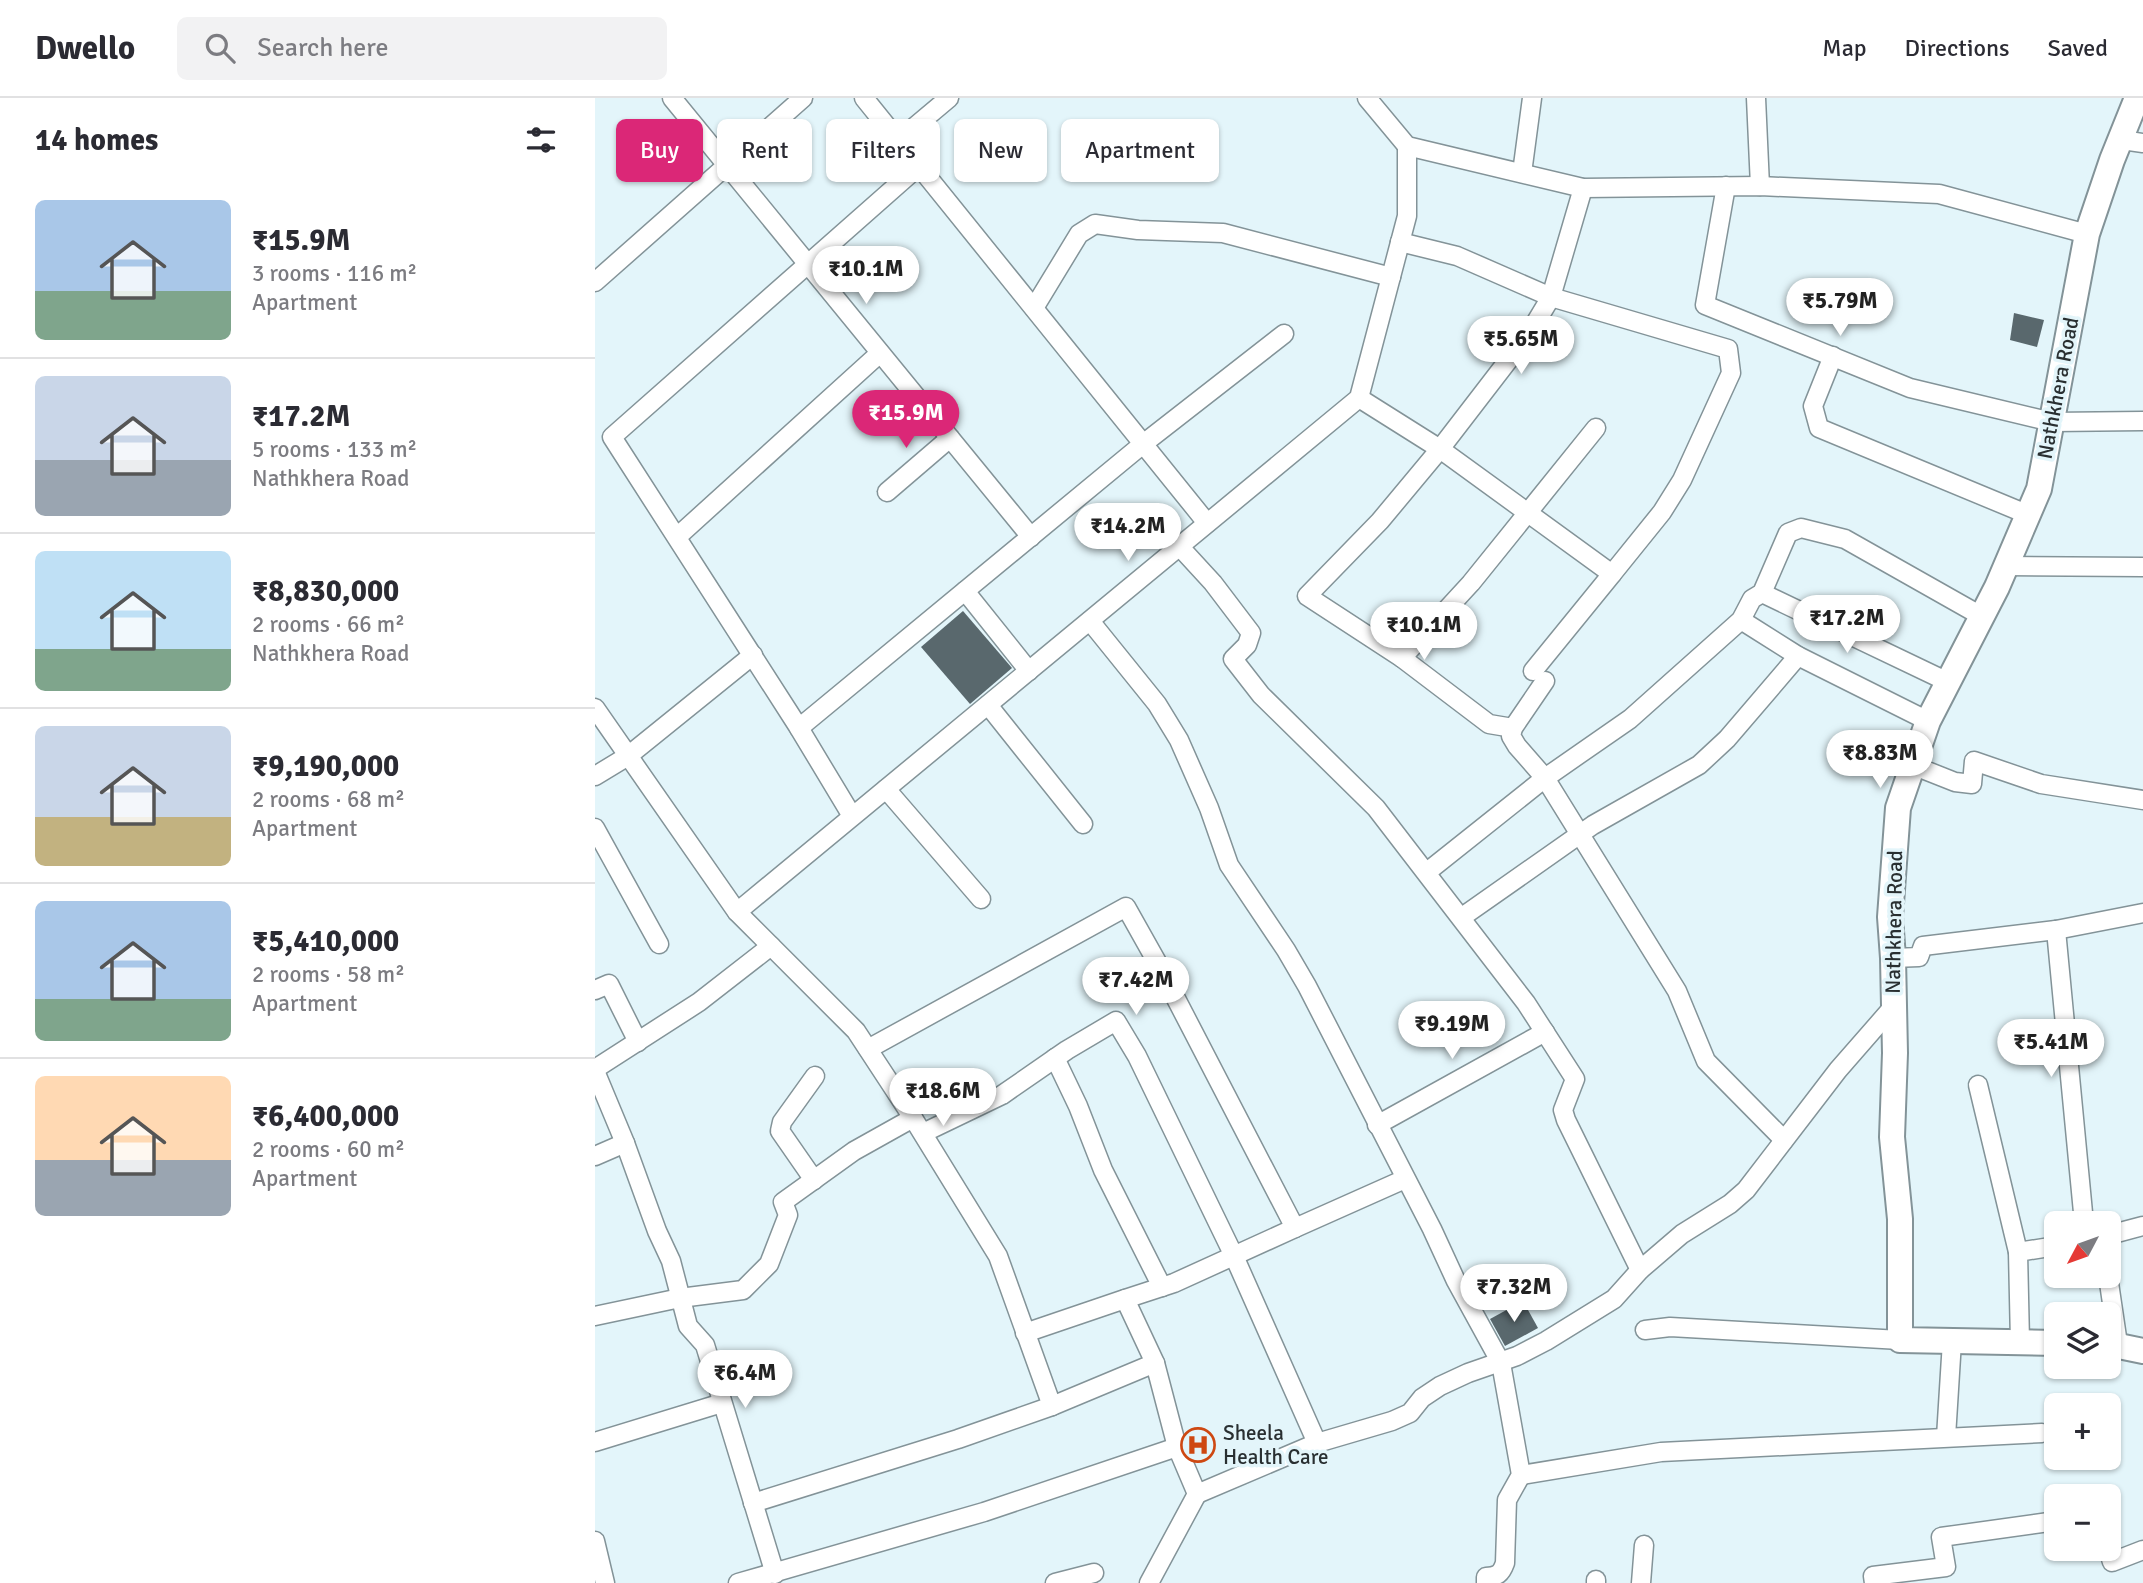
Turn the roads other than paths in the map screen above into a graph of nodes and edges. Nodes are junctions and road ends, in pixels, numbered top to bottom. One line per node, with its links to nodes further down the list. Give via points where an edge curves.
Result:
1 (672, 98): 14 (street)
2 (803, 98): 9 (street)
3 (865, 98): 10 (street)
4 (949, 98): 11 (street)
5 (1367, 98): 13 (street)
6 (1532, 98): 15 (street)
7 (1756, 98): 21 (street)
8 (2137, 98): 12 (street, Nathkhera Road)
9 (779, 119)
10 (882, 119)
11 (924, 119)
12 (2132, 142): 23 (street, Nathkhera Road, via 2112,160)
13 (1407, 146): 15 (street); 24 (street, via 1407,216)
14 (717, 153)
15 (1522, 173): 22 (street)
16 (717, 174): 27 (street)
17 (741, 182): 25 (street)
18 (901, 182): 25 (street)
19 (932, 182): 29 (street)
20 (1726, 186): 21 (street); 22 (street); 32 (street, via 1705,305)
21 (1759, 186): 23 (street, via 1939,194)
22 (1583, 188): 28 (street)
23 (2087, 234): 35 (street, Nathkhera Road)
24 (1401, 242): 26 (street); 28 (street, via 1457,256)
25 (807, 264): 31 (street); 44 (street, via 612,436)
26 (1391, 277): 29 (street, via 1223,233 1095,224 1079,234); 33 (street)
27 (595, 282)
28 (1551, 298): 39 (street); 49 (street, via 1727,349 1731,373 1682,480)
29 (1034, 308): 38 (street)
30 (1284, 334): 38 (street)
31 (880, 353): 37 (street); 44 (street)
32 (1833, 356): 35 (street, via 1910,388); 42 (street, via 1813,406 1819,428)
33 (1359, 398): 39 (street); 43 (street)
34 (2143, 421): 35 (street)
35 (2052, 422): 42 (street, Nathkhera Road, via 2039,489)
36 (1596, 428): 41 (street)
37 (950, 438): 40 (street); 45 (street)
38 (1143, 444): 43 (street); 45 (street)
39 (1440, 449): 41 (street); 57 (street, via 1380,521 1307,596)
40 (887, 492)
41 (1526, 512): 49 (street); 57 (street, via 1471,583)
42 (2028, 515): 47 (street, Nathkhera Road)
43 (1206, 523): 46 (street)
44 (677, 537): 55 (street)
45 (1031, 537): 50 (street)
46 (1179, 546): 54 (street); 75 (street, via 1251,633 1247,645 1233,659 1261,695 1376,808)
47 (2006, 566): 48 (street); 52 (street, Nathkhera Road)
48 (2143, 567)
49 (1612, 574): 64 (street, via 1539,676)
50 (965, 591): 58 (street); 63 (street)
51 (1762, 593): 52 (street, via 1788,534 1801,528 1845,540); 53 (street, via 1752,599); 59 (street)
52 (1983, 617): 59 (street, Nathkhera Road)
53 (1741, 620): 56 (street); 68 (street, via 1630,719)
54 (1090, 621): 58 (street); 94 (street, via 1157,704 1179,740 1229,865 1307,986)
55 (753, 655): 63 (street); 65 (street)
56 (1798, 656): 62 (street); 74 (street, via 1699,765)
57 (1402, 658): 64 (street, via 1489,724)
58 (1029, 671): 60 (street)
59 (1948, 682): 62 (street, Nathkhera Road)
60 (988, 705): 69 (street); 72 (street)
61 (595, 708): 65 (street)
62 (1928, 721): 66 (street, Nathkhera Road)
63 (799, 727): 71 (street)
64 (1513, 728): 68 (street, via 1511,736 1517,747)
65 (628, 756): 67 (street); 77 (street)
66 (1912, 765): 70 (street, via 1972,784 1975,761 2041,784); 83 (street, Nathkhera Road, via 1898,808 1890,917)
67 (595, 776)
68 (1545, 778): 74 (street); 75 (street)
69 (886, 789): 71 (street); 76 (street)
70 (2143, 800)
71 (852, 816): 77 (street)
72 (1083, 824)
73 (595, 828): 81 (street)
74 (1580, 836): 79 (street); 95 (street, via 1677,991 1706,1061)
75 (1427, 872): 79 (street)
76 (981, 899)
77 (737, 912): 82 (street)
78 (2143, 913): 80 (street)
79 (1462, 918): 86 (street)
80 (2056, 930): 83 (street, via 1923,946 1919,957); 100 (street)
81 (659, 944)
82 (771, 946): 87 (street); 88 (street, via 856,1031)
83 (1893, 958): 85 (street, Nathkhera Road)
84 (595, 990): 87 (street, via 609,984)
85 (1893, 1007): 95 (street); 114 (street, Nathkhera Road, via 1892,1137 1900,1219)
86 (1545, 1032): 94 (street); 107 (street, via 1575,1079 1563,1110 1566,1120)
87 (638, 1042): 90 (street)
88 (868, 1049): 93 (street); 102 (street, via 1126,907)
89 (1055, 1058): 93 (street, via 1002,1095); 106 (street, via 1116,1021); 108 (street, via 1103,1170)
90 (595, 1070): 96 (street)
91 (814, 1076): 99 (street, via 780,1131)
92 (1978, 1085): 105 (street)
93 (918, 1125): 99 (street, via 854,1151); 113 (street, via 998,1256)
94 (1377, 1125): 98 (street)
95 (1784, 1140): 107 (street, via 1746,1190)
96 (625, 1143): 97 (street); 109 (street, via 671,1261)
97 (595, 1156)
98 (1405, 1179): 102 (street); 121 (street)
99 (814, 1180): 109 (street, via 783,1202 788,1215 769,1264 743,1290)
100 (2083, 1211)
101 (2143, 1226): 103 (street)
102 (1296, 1228): 106 (street)
103 (2121, 1232)
104 (2044, 1248): 105 (street)
105 (2018, 1252): 116 (street)
106 (1234, 1256): 108 (street); 127 (street)
107 (1640, 1270): 121 (street, via 1595,1311)
108 (1162, 1287): 110 (street)
109 (680, 1298): 111 (street); 122 (street, via 688,1326 705,1345)
110 (1125, 1299): 113 (street); 120 (street)
111 (595, 1316)
112 (1644, 1330): 114 (street, via 1669,1327)
113 (1025, 1333): 123 (street)
114 (1900, 1340): 115 (street)
115 (1952, 1341): 116 (street); 125 (street)
116 (2020, 1342): 117 (street)
117 (2044, 1343)
118 (2121, 1346): 119 (street)
119 (2143, 1351)
120 (1155, 1363): 123 (street); 128 (street)
121 (1501, 1363): 127 (street, via 1440,1386 1410,1413 1392,1421); 129 (street)
122 (722, 1403): 126 (street); 131 (street)
123 (1052, 1406): 131 (street)
124 (2042, 1433): 125 (street)
125 (1946, 1437): 129 (street, via 1661,1452)
126 (595, 1442)
127 (1317, 1443): 130 (street)
128 (1177, 1447): 130 (street); 138 (street, via 984,1512)
129 (1521, 1475): 143 (street, via 1507,1500 1505,1563 1498,1576 1486,1577)
130 (1197, 1494): 142 (street)
131 (753, 1503): 138 (street)
132 (2044, 1523): 145 (street, via 1941,1537 1946,1567 1873,1576)
133 (595, 1541): 139 (street)
134 (1644, 1545): 144 (street)
135 (2143, 1550): 136 (street)
136 (2121, 1559)
137 (1094, 1573): 141 (street)
138 (775, 1574): 140 (street)
139 (605, 1583)
140 (738, 1583)
141 (1055, 1583)
142 (1149, 1583)
143 (1486, 1583)
144 (1641, 1583)
145 (1874, 1583)

